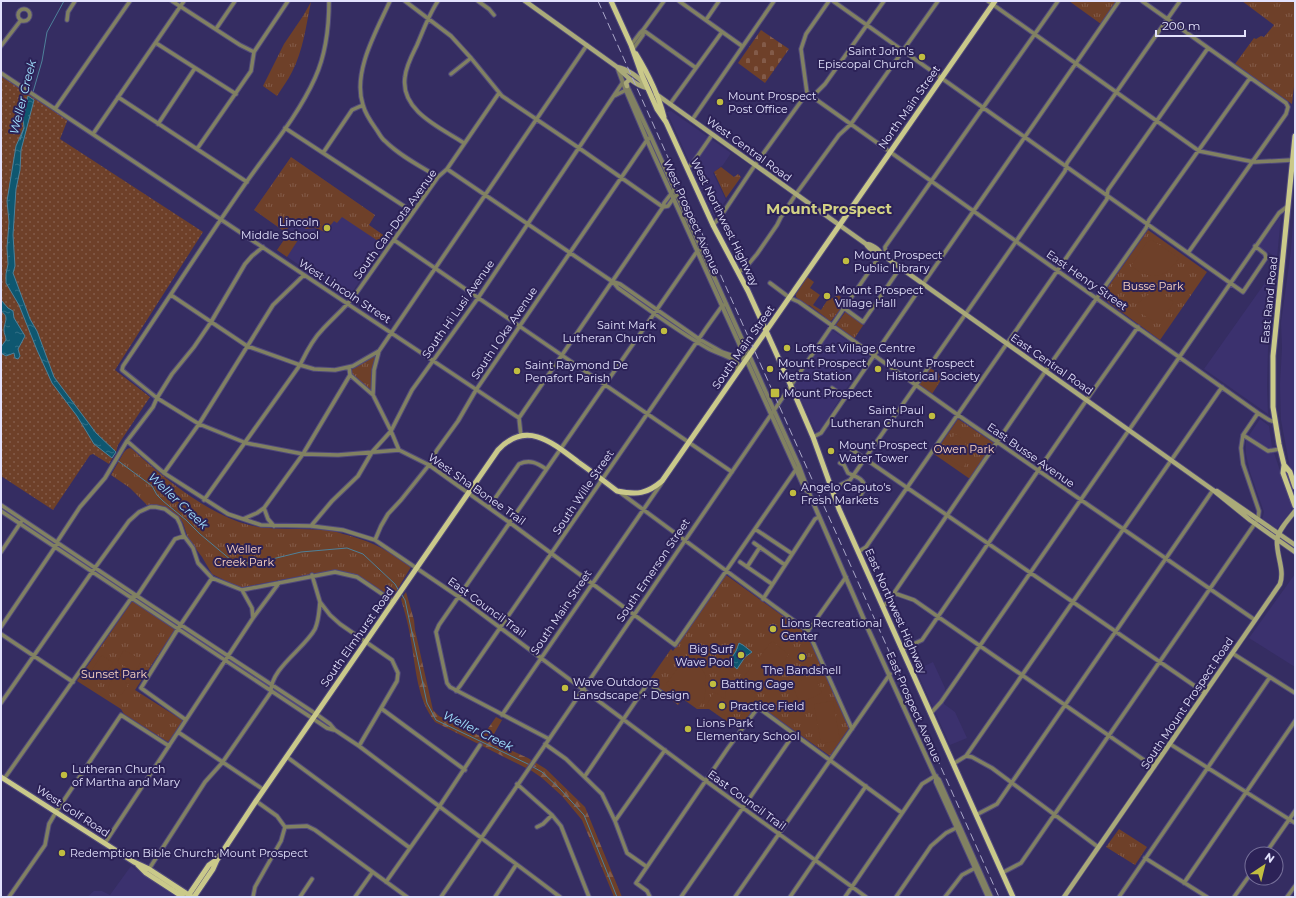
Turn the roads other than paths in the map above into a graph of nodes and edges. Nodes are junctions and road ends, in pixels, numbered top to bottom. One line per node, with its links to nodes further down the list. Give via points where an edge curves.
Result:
1 (75, 1): 33 (street, via 68,12)
2 (130, 1): 73 (street)
3 (172, 1): 28 (street)
4 (184, 1): 28 (street)
5 (235, 1): 36 (street)
6 (288, 1): 47 (street)
7 (329, 1): 80 (street, via 327,37 321,62 306,96)
8 (390, 1): 71 (street, via 362,71)
9 (405, 1): 30 (street)
10 (438, 1): 30 (street)
11 (478, 1): 29 (street)
12 (525, 1): 42 (main road, West Central Road)
13 (611, 1): 44 (main road, West Northwest Highway)
14 (664, 1): 37 (street)
15 (679, 1): 34 (street)
16 (720, 1): 34 (street)
17 (774, 1): 43 (street)
18 (828, 1): 62 (street, via 809,30 801,52)
19 (833, 1): 35 (street)
20 (884, 1): 35 (street)
21 (938, 1): 46 (street)
22 (988, 1): 27 (street)
23 (1058, 1): 39 (street)
24 (1119, 1): 49 (street)
25 (1142, 1): 31 (street)
26 (1180, 1): 31 (street)
27 (994, 3): 39 (street); 57 (main road, North Main Street)
28 (180, 6): 36 (street); 40 (street)
29 (494, 15)
30 (429, 18): 48 (street); 86 (street, via 407,67 404,82 406,92 412,106 419,113)
31 (1167, 19): 45 (street); 63 (street)
32 (21, 20): 41 (street)
33 (67, 20)
34 (706, 20): 38 (street)
35 (867, 25): 46 (street); 68 (street, via 825,84)
36 (216, 29): 47 (street)
37 (643, 30): 44 (street, via 643,35); 52 (street)
38 (722, 32): 43 (street); 52 (street)
39 (1035, 34): 49 (street); 72 (street)
40 (156, 43): 51 (street); 69 (street)
41 (1, 46)
42 (587, 46): 50 (main road, West Central Road); 74 (street)
43 (742, 46): 75 (street)
44 (632, 47): 54 (main road, West Northwest Highway); 66 (main road, West Northwest Highway)
45 (1208, 48): 58 (street); 76 (street)
46 (903, 50): 57 (street); 79 (street)
47 (254, 52): 65 (street, via 251,71)
48 (471, 58): 55 (street); 64 (street)
49 (1076, 64): 63 (street); 84 (street)
50 (617, 67): 56 (main road, West Central Road, via 623,68); 59 (street, West Prospect Avenue)
51 (195, 68): 65 (street); 78 (street)
52 (696, 68): 70 (street)
53 (1, 73): 73 (street, West Lincoln Street)
54 (641, 73): 56 (main road); 61 (main road, West Northwest Highway)
55 (451, 74)
56 (633, 78): 60 (main road, via 626,83); 61 (main road, West Central Road, via 642,87)
57 (941, 78): 72 (street); 90 (main road, North Main Street)
58 (1250, 78): 89 (street); 93 (street, via 1286,103 1288,108)
59 (623, 82): 60 (street, West Prospect Avenue); 67 (street, South Hi Lusi Avenue)
60 (626, 88): 67 (street, South Hi Lusi Avenue); 85 (street, West Prospect Avenue)
61 (648, 88): 66 (main road, West Central Road); 77 (main road, West Northwest Highway, via 657,110)
62 (806, 91): 68 (street, East Henry Street); 94 (street)
63 (1117, 92): 76 (street); 95 (street)
64 (499, 93): 74 (street); 86 (street, South Can-Dota Avenue)
65 (236, 94): 88 (street)
66 (655, 94): 70 (main road, West Central Road); 77 (main road, West Northwest Highway)
67 (614, 96): 87 (street, South Hi Lusi Avenue)
68 (813, 96): 79 (street, East Henry Street)
69 (118, 97): 78 (street); 81 (street)
70 (670, 104): 75 (main road, West Central Road)
71 (363, 105): 91 (street, via 352,110); 98 (street, via 384,141)
72 (983, 107): 84 (street); 100 (street)
73 (55, 108): 81 (street, West Lincoln Street)
74 (536, 120): 87 (street); 104 (street)
75 (692, 120): 82 (main road, West Central Road)
76 (1157, 121): 89 (street); 105 (street)
77 (666, 122): 96 (main road, West Northwest Highway)
78 (158, 124): 88 (street)
79 (851, 124): 90 (street, East Henry Street); 103 (street, via 839,134)
80 (285, 128): 91 (street); 101 (street)
81 (94, 134): 110 (street, West Lincoln Street)
82 (712, 135): 94 (main road, West Central Road); 96 (street)
83 (1295, 136): 92 (main road, East Rand Road)
84 (1025, 137): 95 (street); 108 (street)
85 (649, 138): 99 (street, South I Oka Avenue); 102 (street, West Prospect Avenue)
86 (464, 143): 97 (street, South Can-Dota Avenue)
87 (579, 148): 99 (street); 111 (street, South Hi Lusi Avenue)
88 (197, 149): 101 (street)
89 (1198, 150): 93 (street); 112 (street)
90 (890, 151): 100 (street, East Henry Street); 114 (main road, North Main Street)
91 (323, 153): 109 (street)
92 (1292, 160): 93 (street); 106 (main road, East Rand Road)
93 (1252, 162): 123 (street)
94 (755, 165): 103 (main road, West Central Road); 113 (street)
95 (1066, 166): 105 (street); 116 (street)
96 (687, 168): 113 (main road, West Northwest Highway)
97 (447, 169): 98 (street, South Can-Dota Avenue); 104 (street)
98 (438, 177): 109 (street, South Can-Dota Avenue)
99 (620, 177): 107 (street); 121 (street, South I Oka Avenue)
100 (932, 181): 108 (street, East Henry Street); 119 (street)
101 (247, 182): 110 (street)
102 (674, 194): 107 (street); 120 (street, West Prospect Avenue)
103 (796, 194): 114 (main road, West Central Road); 128 (street, via 766,241 747,266)
104 (486, 195): 111 (street); 126 (street)
105 (1106, 195): 112 (street); 127 (street, via 1108,199)
106 (1288, 206): 117 (street, via 1278,213); 180 (main road, East Rand Road, via 1273,356)
107 (663, 207): 130 (street)
108 (974, 211): 116 (street, East Henry Street); 133 (street)
109 (413, 212): 115 (street, South Can-Dota Avenue)
110 (221, 220): 118 (street, West Lincoln Street); 134 (street)
111 (528, 223): 121 (street); 136 (street, South Hi Lusi Avenue)
112 (1147, 224): 123 (street); 137 (street)
113 (713, 225): 128 (main road, West Northwest Highway)
114 (840, 225): 122 (main road, East Central Road, via 875,252); 135 (main road, South Main Street)
115 (394, 240): 126 (street); 138 (street, South Can-Dota Avenue)
116 (1016, 240): 127 (street, East Henry Street); 142 (street)
117 (1255, 246): 132 (street); 132 (street, via 1266,258 1243,292)
118 (263, 247): 129 (street, West Lincoln Street); 143 (street, via 245,264)
119 (886, 247): 122 (street); 124 (street)
120 (698, 249): 139 (street, West Prospect Avenue); 141 (street)
121 (570, 252): 130 (street); 145 (street, South I Oka Avenue)
122 (879, 252): 124 (main road, East Central Road); 140 (street, South Emerson Street)
123 (1188, 253): 132 (street)
124 (886, 258): 125 (main road, East Central Road)
125 (900, 268): 133 (main road, East Central Road); 140 (street, via 863,322)
126 (436, 269): 136 (street); 148 (street)
127 (1058, 270): 137 (street, East Henry Street); 150 (street)
128 (739, 272): 147 (main road, West Northwest Highway)
129 (304, 276): 138 (street, West Lincoln Street); 151 (street, via 273,305)
130 (612, 282): 141 (street, via 620,284); 155 (street)
131 (770, 283): 135 (street, East Busse Avenue)
132 (1230, 283): 156 (street)
133 (923, 284): 142 (main road, East Central Road); 154 (street)
134 (171, 295): 143 (street); 173 (street, via 122,370)
135 (791, 296): 144 (street, East Busse Avenue); 147 (main road, South Main Street)
136 (478, 298): 145 (street); 159 (street, South Hi Lusi Avenue)
137 (1097, 298): 146 (street, East Henry Street); 162 (street)
138 (348, 304): 148 (street, West Lincoln Street); 160 (street, South Can-Dota Avenue, via 321,331 307,350)
139 (724, 305): 149 (street, South Wille Street); 152 (street, West Prospect Avenue); 158 (street, West Prospect Avenue)
140 (844, 308): 144 (street, South Emerson Street)
141 (655, 311): 149 (street); 165 (street)
142 (965, 314): 150 (main road, East Central Road); 167 (street)
143 (211, 322): 151 (street); 173 (street)
144 (832, 326): 154 (street, East Busse Avenue); 166 (street, South Emerson Street)
145 (520, 327): 155 (street); 170 (street, South I Oka Avenue)
146 (1138, 327): 156 (street, East Henry Street); 174 (street)
147 (766, 332): 158 (main road, South Main Street); 166 (main road, East Northwest Highway)
148 (391, 333): 153 (street); 159 (street, West Lincoln Street)
149 (698, 340): 157 (street); 164 (street, via 716,353 736,361); 177 (street, South Wille Street)
150 (1007, 343): 162 (main road, East Central Road); 178 (street)
151 (247, 346): 160 (street); 181 (street)
152 (742, 349): 157 (street); 158 (street, West Prospect Avenue)
153 (379, 351): 161 (street); 171 (street, via 374,370)
154 (873, 355): 167 (street, East Busse Avenue); 172 (street)
155 (562, 356): 165 (street); 179 (street)
156 (1179, 356): 168 (street, East Henry Street); 182 (street)
157 (736, 357): 158 (street)
158 (747, 359): 164 (main road, South Main Street); 175 (street, East Prospect Avenue)
159 (434, 361): 170 (street, West Lincoln Street); 183 (street, South Hi Lusi Avenue, via 412,390)
160 (300, 366): 161 (street, via 334,370); 188 (street, South Can-Dota Avenue)
161 (349, 367): 163 (street)
162 (1046, 371): 174 (main road, East Central Road); 190 (street)
163 (350, 375): 171 (street); 196 (street)
164 (736, 375): 189 (main road, South Main Street)
165 (604, 385): 177 (street); 192 (street)
166 (791, 386): 175 (street, South Emerson Street); 186 (main road, East Northwest Highway)
167 (916, 386): 178 (street, East Busse Avenue); 197 (street)
168 (1222, 387): 176 (street, East Henry Street); 198 (street)
169 (832, 388): 172 (street)
170 (476, 390): 179 (street, West Lincoln Street); 200 (street, South I Oka Avenue)
171 (373, 395): 183 (street)
172 (845, 397): 186 (street, via 825,428)
173 (157, 398): 181 (street); 187 (street)
174 (1087, 400): 182 (main road, East Central Road); 204 (street)
175 (772, 412): 202 (street, East Prospect Avenue); 205 (street, South Emerson Street)
176 (1258, 413): 180 (street, East Henry Street); 184 (street)
177 (647, 414): 189 (street); 208 (street, South Wille Street)
178 (958, 415): 190 (street, East Busse Avenue); 212 (street)
179 (519, 418): 185 (street)
180 (1275, 422): 193 (main road, East Rand Road)
181 (199, 424): 188 (street); 206 (street)
182 (1128, 429): 198 (main road, East Central Road); 218 (street)
183 (391, 431): 194 (street); 195 (street, South Hi Lusi Avenue)
184 (1243, 435): 193 (street, via 1268,451); 230 (street, via 1242,458 1259,511)
185 (522, 436): 192 (main road, via 541,437); 215 (main road, South Elmhurst Road, via 505,443 498,450)
186 (813, 437): 249 (main road, East Northwest Highway)
187 (127, 441): 206 (street, East Council Trail); 241 (street, via 105,478 80,507)
188 (246, 443): 196 (street); 217 (street, South Can-Dota Avenue)
189 (689, 443): 205 (street); 209 (main road, South Main Street)
190 (998, 443): 204 (street, East Busse Avenue); 226 (street)
191 (848, 447): 197 (street)
192 (560, 449): 203 (street); 208 (main road)
193 (1280, 449): 201 (main road, East Rand Road)
194 (399, 450): 195 (street); 200 (street, West Sha Bonee Trail)
195 (372, 452): 196 (street, via 338,455); 234 (street, South Hi Lusi Avenue, via 358,476)
196 (303, 454): 222 (street)
197 (865, 459): 207 (street); 212 (street)
198 (1171, 459): 213 (main road, East Central Road); 236 (street)
199 (840, 463): 207 (street, via 844,465 848,474)
200 (428, 465): 215 (street, West Sha Bonee Trail); 239 (street, South I Oka Avenue, via 388,514)
201 (1284, 465): 211 (main road, East Rand Road, via 1290,472); 220 (main road, East Rand Road, via 1283,473)
202 (797, 467): 227 (street, East Prospect Avenue); 235 (street)
203 (546, 469): 221 (street, via 531,461 519,464); 231 (street)
204 (1038, 471): 218 (street, East Busse Avenue); 243 (street)
205 (732, 472): 240 (street, South Emerson Street)
206 (164, 473): 217 (street, East Council Trail)
207 (854, 475): 210 (street, via 850,481); 216 (street, via 865,486)
208 (602, 480): 214 (main road); 251 (street, South Wille Street)
209 (662, 481): 214 (main road, South Main Street, via 642,493); 224 (street, South Main Street)
210 (840, 485)
211 (1295, 487)
212 (908, 488): 226 (street); 249 (street, via 866,547)
213 (1213, 490): 230 (main road, East Central Road); 254 (street)
214 (617, 491): 224 (street)
215 (469, 493): 221 (street, West Sha Bonee Trail); 259 (main road, South Elmhurst Road)
216 (860, 496)
217 (204, 500): 229 (street, East Council Trail)
218 (1080, 500): 236 (street, East Busse Avenue); 262 (street)
219 (1, 505): 228 (street)
220 (1295, 506)
221 (489, 507): 231 (street, West Sha Bonee Trail)
222 (264, 508): 229 (street, via 257,514); 233 (street)
223 (1, 511): 232 (street)
224 (643, 511): 240 (street); 267 (street, South Main Street)
225 (1295, 511): 238 (main road)
226 (948, 515): 243 (street); 271 (street)
227 (819, 517): 252 (street); 264 (street, East Prospect Avenue)
228 (23, 519): 232 (street); 241 (street)
229 (242, 519): 233 (street, East Council Trail)
230 (1257, 521): 238 (main road, East Central Road); 269 (street)
231 (510, 522): 251 (street, West Sha Bonee Trail); 274 (street)
232 (20, 524): 245 (street); 248 (street)
233 (274, 526): 234 (street, East Council Trail)
234 (311, 526): 239 (street, East Council Trail, via 343,530)
235 (755, 529): 252 (street); 260 (street)
236 (1123, 529): 254 (street, East Busse Avenue); 277 (street)
237 (184, 536): 258 (street, via 177,518 165,509 150,507 129,521); 265 (street, via 198,563); 272 (street, via 175,539)
238 (1278, 536): 244 (main road, East Central Road); 247 (main road, East Central Road); 253 (main road, South Mount Prospect Road)
239 (375, 540): 259 (street, East Council Trail)
240 (684, 541): 260 (street); 281 (street, South Emerson Street)
241 (57, 542): 245 (street); 258 (street)
242 (754, 543): 246 (street)
243 (989, 543): 262 (street); 284 (street)
244 (1295, 545)
245 (55, 547): 261 (street); 287 (street)
246 (760, 547): 256 (street); 257 (street)
247 (1288, 547): 250 (main road, East Central Road); 253 (main road, via 1284,547)
248 (1, 552)
249 (858, 552): 279 (main road, East Northwest Highway)
250 (1295, 552)
251 (552, 553): 267 (street, West Sha Bonee Trail); 288 (street, South Wille Street)
252 (791, 553): 256 (street)
253 (1279, 554): 285 (main road, South Mount Prospect Road, via 1281,580)
254 (1166, 558): 269 (street, East Busse Avenue); 291 (street)
255 (740, 562): 257 (street)
256 (785, 565): 268 (street)
257 (747, 567): 268 (street)
258 (96, 568): 261 (street); 272 (street)
259 (417, 568): 274 (street, East Council Trail); 276 (main road, South Elmhurst Road)
260 (726, 571): 275 (street); 281 (street, West Sha Bonee Trail, via 675,645)
261 (92, 572): 273 (street); 297 (street)
262 (1030, 572): 277 (street); 294 (street)
263 (312, 576): 266 (street); 276 (street, via 335,572 350,575); 278 (street)
264 (846, 577): 290 (street); 302 (street, East Prospect Avenue)
265 (212, 578): 270 (street); 286 (street)
266 (279, 583): 270 (street); 283 (street)
267 (592, 584): 281 (street, West Sha Bonee Trail); 299 (street, South Main Street)
268 (772, 584): 275 (street)
269 (1210, 589): 285 (street, East Busse Avenue); 301 (street)
270 (242, 590): 283 (street, via 252,608)
271 (894, 593): 279 (street); 284 (street, via 914,600)
272 (137, 596): 273 (street); 286 (street)
273 (132, 597): 289 (street); 305 (street)
274 (459, 597): 288 (street, East Council Trail); 308 (street, via 436,632 447,683)
275 (763, 599): 290 (street)
276 (395, 600): 293 (main road, South Elmhurst Road)
277 (1073, 601): 291 (street); 303 (street)
278 (320, 602): 280 (street); 282 (street)
279 (882, 606): 295 (main road, East Northwest Highway)
280 (330, 615): 282 (street); 293 (street)
281 (634, 615): 307 (street, South Emerson Street)
282 (319, 616): 306 (street, via 312,633)
283 (253, 618): 298 (street)
284 (938, 618): 294 (street); 295 (street, via 922,640)
285 (1255, 620): 296 (main road, South Mount Prospect Road)
286 (181, 624): 289 (street); 298 (street)
287 (1, 627)
288 (500, 628): 299 (street, East Council Trail); 308 (street, South Wille Street)
289 (178, 629): 300 (street); 321 (street, via 140,688)
290 (808, 631): 323 (street)
291 (1116, 631): 301 (street); 314 (street)
292 (1, 634): 297 (street)
293 (366, 642): 315 (street, via 392,660 398,673 397,681); 317 (main road, South Elmhurst Road)
294 (979, 646): 303 (street); 316 (street)
295 (903, 649): 316 (main road, East Northwest Highway)
296 (1232, 653): 304 (street); 310 (main road, South Mount Prospect Road)
297 (33, 656): 305 (street); 313 (street)
298 (229, 656): 300 (street); 306 (street)
299 (542, 658): 307 (street, East Council Trail); 318 (street, South Main Street)
300 (226, 661): 309 (street); 321 (street)
301 (1160, 661): 310 (street); 327 (street)
302 (890, 674): 323 (street); 344 (street, East Prospect Avenue)
303 (1022, 675): 314 (street); 335 (street)
304 (1270, 677): 311 (street); 341 (street)
305 (73, 682): 345 (street)
306 (271, 684): 309 (street); 317 (street)
307 (583, 689): 320 (street, East Council Trail); 328 (street, South Emerson Street)
308 (456, 691): 318 (street)
309 (272, 692): 319 (street); 338 (street)
310 (1205, 693): 330 (main road, South Mount Prospect Road)
311 (1295, 693)
312 (668, 698): 320 (street, via 648,683)
313 (1, 703)
314 (1065, 705): 327 (street); 347 (street)
315 (382, 709): 333 (street); 342 (street)
316 (931, 713): 339 (main road, East Northwest Highway)
317 (316, 714): 319 (main road, South Elmhurst Road); 324 (street)
318 (502, 715): 328 (street)
319 (313, 719): 324 (street); 336 (main road, South Elmhurst Road)
320 (624, 719): 334 (street, East Council Trail); 343 (street)
321 (186, 720): 325 (street)
322 (1295, 721): 351 (street)
323 (852, 729): 337 (street)
324 (335, 730): 333 (street)
325 (178, 732): 332 (street); 338 (street)
326 (794, 734): 337 (street); 346 (street, via 760,708 757,709); 354 (street)
327 (1109, 735): 340 (street); 360 (street)
328 (549, 739): 329 (street, South Emerson Street)
329 (545, 744): 343 (street, via 566,758); 348 (street, South Emerson Street)
330 (1170, 744): 340 (main road, South Mount Prospect Road); 341 (street)
331 (480, 745): 342 (street)
332 (169, 746): 356 (street, via 122,715); 369 (street)
333 (359, 746): 353 (street)
334 (665, 750): 346 (street, East Council Trail); 362 (street)
335 (966, 756): 339 (street); 347 (street, via 984,764)
336 (287, 757): 350 (main road, South Elmhurst Road); 372 (street)
337 (830, 760): 349 (street); 367 (street)
338 (222, 762): 350 (street); 379 (street, via 205,782)
339 (953, 764): 359 (main road, East Northwest Highway)
340 (1154, 767): 371 (main road, South Mount Prospect Road)
341 (1208, 768): 351 (street); 373 (street)
342 (465, 770): 353 (street)
343 (585, 776): 362 (street, via 602,794)
344 (936, 776): 357 (street, via 922,784); 366 (street, East Prospect Avenue)
345 (3, 778): 356 (main road, West Golf Road)
346 (706, 781): 354 (street, East Council Trail); 377 (street)
347 (1011, 783): 359 (street, via 996,805); 360 (street)
348 (517, 784): 358 (street); 368 (street, South Emerson Street)
349 (866, 786): 357 (street); 374 (street)
350 (264, 790): 352 (main road, South Elmhurst Road)
351 (1246, 792): 361 (street); 384 (street)
352 (256, 801): 365 (street, via 277,816); 388 (main road, South Elmhurst Road, via 217,860 214,869)
353 (439, 807): 368 (street); 372 (street)
354 (742, 807): 367 (street, East Council Trail); 401 (street)
355 (1295, 811): 361 (street)
356 (56, 812): 369 (main road, West Golf Road); 391 (street, via 49,824 45,845)
357 (902, 812): 387 (street)
358 (552, 815): 364 (street); 399 (street, via 561,826)
359 (976, 815): 381 (main road, East Northwest Highway)
360 (1054, 815): 371 (street); 381 (street, via 1021,863)
361 (1290, 819): 363 (street); 370 (street)
362 (615, 821): 377 (street, via 627,853)
363 (1295, 822)
364 (537, 826)
365 (285, 827): 380 (street, via 307,826 315,830); 393 (street, via 281,840 255,887)
366 (958, 827): 378 (street, East Prospect Avenue); 406 (street, via 931,846)
367 (779, 834): 374 (street, East Council Trail); 402 (street)
368 (480, 838): 376 (street); 397 (street, South Emerson Street)
369 (105, 843): 375 (main road, West Golf Road)
370 (1271, 846)
371 (1098, 847): 390 (main road, South Mount Prospect Road)
372 (410, 848): 383 (street)
373 (1145, 858): 384 (street); 411 (street)
374 (816, 860): 387 (street, East Council Trail); 403 (street)
375 (134, 862): 379 (main road, West Golf Road); 392 (main road, West Golf Road)
376 (516, 865): 389 (street); 398 (street)
377 (647, 867): 400 (street, via 636,883 647,891)
378 (976, 867): 407 (street, via 962,875); 408 (street, East Prospect Avenue); 409 (street, East Prospect Avenue)
379 (149, 869): 388 (main road, West Golf Road)
380 (372, 872): 383 (street); 395 (street)
381 (1002, 872): 410 (main road, East Northwest Highway)
382 (312, 879): 394 (street)
383 (386, 882): 396 (street)
384 (1184, 883): 412 (street)
385 (1244, 883): 413 (street)
386 (1295, 886): 414 (street)
387 (852, 887): 404 (street); 405 (street, East Council Trail)
388 (191, 896)
389 (557, 896)
390 (1066, 896)
391 (9, 897)
392 (183, 897)
393 (253, 897)
394 (300, 897)
395 (355, 897)
396 (407, 897)
397 (441, 897)
398 (495, 897)
399 (590, 897)
400 (650, 897)
401 (681, 897)
402 (735, 897)
403 (790, 897)
404 (844, 897)
405 (866, 897)
406 (896, 897)
407 (945, 897)
408 (988, 897)
409 (991, 897)
410 (1013, 897)
411 (1119, 897)
412 (1207, 897)
413 (1234, 897)
414 (1287, 897)

